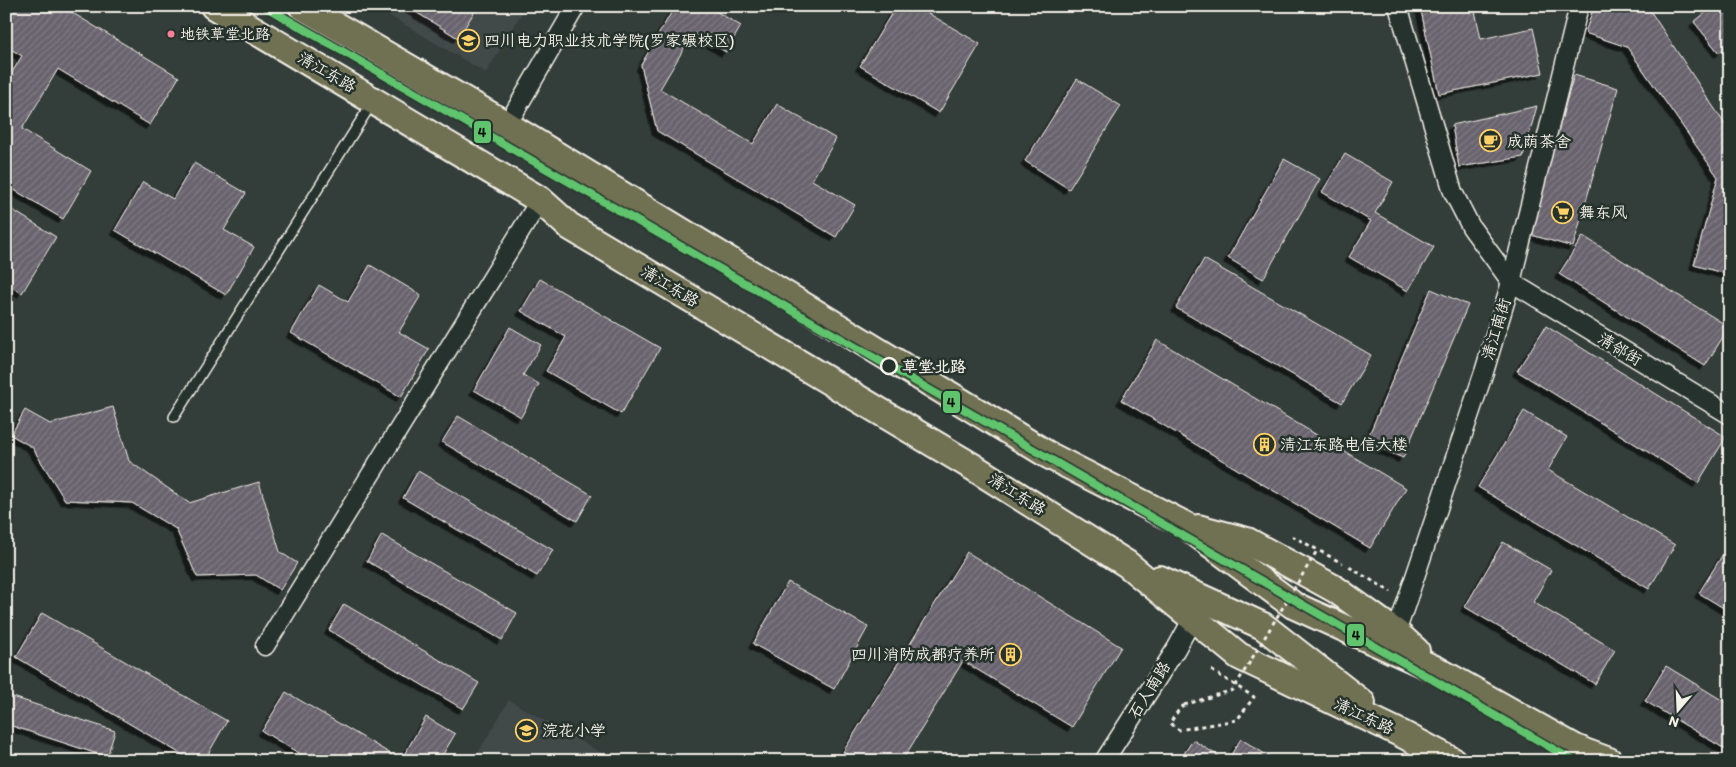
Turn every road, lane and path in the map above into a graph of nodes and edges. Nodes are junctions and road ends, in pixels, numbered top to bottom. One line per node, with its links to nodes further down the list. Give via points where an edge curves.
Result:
1 (214, 6): 6 (main road, 清江东路)
2 (302, 6): 7 (main road)
3 (576, 6): 7 (street)
4 (1398, 6): 9 (street, 清江南街, via 1453,192 1471,227)
5 (1579, 6): 9 (street)
6 (374, 100): 8 (main road, 清江东路); 11 (lane)
7 (507, 125): 12 (main road, via 1050,456)
8 (540, 200): 14 (main road, 清江东路, via 569,226 973,467); 17 (street)
9 (1510, 282): 10 (street, 清邻街); 16 (street, 清江南街, via 1484,372)
10 (1730, 415)
11 (174, 417)
12 (1185, 525): 16 (main road, via 1246,540 1335,589); 19 (main road, via 1293,605)
13 (1318, 549): 18 (path, bridge, via 1233,690 1184,705 1170,724 1180,730 1237,720 1254,697)
14 (1127, 564): 15 (main road, 清江东路); 20 (main road, 清江东路, via 1263,626)
15 (1193, 618): 20 (main road, 清江东路, via 1239,656); 22 (street, 石人南路)
16 (1396, 633): 19 (main road)
17 (265, 646)
18 (1211, 670)
19 (1437, 670): 21 (main road)
20 (1402, 734): 23 (main road, 清江东路)
21 (1585, 755): 24 (main road)
22 (1104, 761)
23 (1453, 761)
24 (1609, 761)

